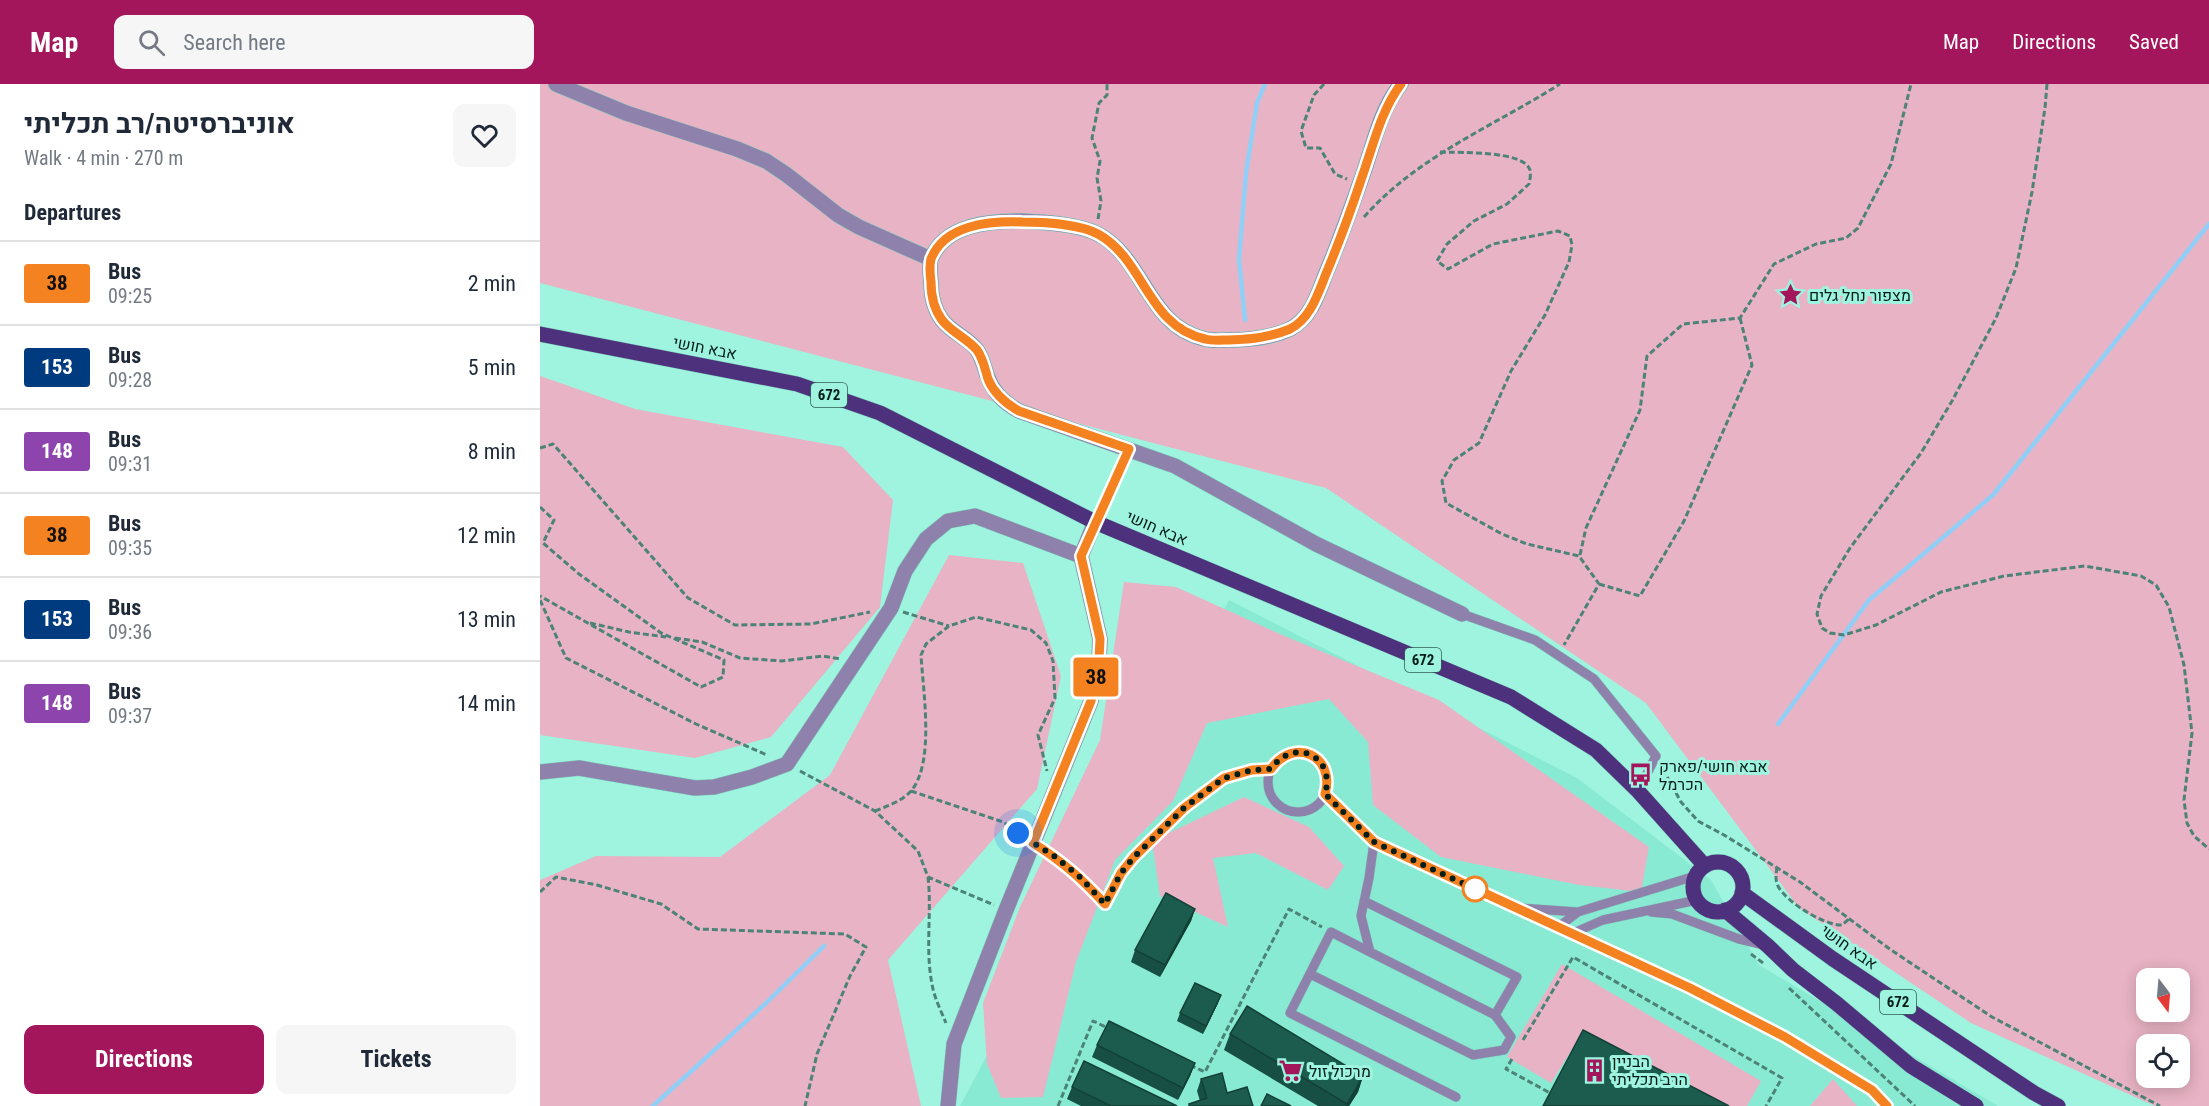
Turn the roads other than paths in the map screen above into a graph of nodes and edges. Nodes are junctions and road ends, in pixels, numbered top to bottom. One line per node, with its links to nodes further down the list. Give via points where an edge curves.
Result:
1 (556, 84): 3 (street, via 626,113 766,161 852,223)
2 (1401, 84): 3 (street, via 1386,108 1318,294 1304,319 1291,328 1245,340 1205,339 1179,328 1160,312 1132,266 1113,244 1096,233 1053,224 979,224 956,233 941,244)
3 (931, 259): 5 (street, via 931,293 936,310 976,350 989,382 1005,403)
4 (540, 334): 6 (main road, אבא חושי / 672, via 797,384 880,413)
5 (1129, 449): 6 (lane); 8 (street, via 1175,466 1316,544)
6 (1095, 522): 7 (street); 11 (main road, אבא חושי / 672, via 1510,697 1596,750)
7 (1081, 556): 10 (street, via 975,516 948,520 926,539 905,571 891,608 787,764 724,784 695,788 579,768); 14 (street, via 1100,639 1099,660 1091,701)
8 (1462, 614): 11 (lane, via 1535,640 1594,679 1656,756)
9 (1271, 769): 12 (lane, via 1268,787 1277,803 1285,808 1304,811); 12 (lane, via 1286,754 1316,757 1327,774); 14 (lane, via 1224,778 1184,808 1134,857 1105,904 1079,876)
10 (540, 772)
11 (1638, 791): 15 (main road, אבא חושי / 672)
12 (1325, 794): 13 (lane)
13 (1374, 842): 18 (lane); 19 (lane)
14 (1033, 843): 30 (street, via 954,1044)
15 (1700, 871): 16 (main road, אבא חושי / 672, via 1719,862 1732,867 1741,878); 17 (main road, via 1693,884); 22 (lane)
16 (1742, 892): 20 (main road, via 1736,904); 33 (main road, אבא חושי / 672, via 1833,959)
17 (1697, 900): 20 (main road, 672, via 1706,908); 21 (lane)
18 (1364, 901): 26 (lane, via 1360,916); 28 (lane, via 1517,977)
19 (1513, 907): 22 (lane); 23 (lane)
20 (1725, 910): 25 (main road, 672)
21 (1643, 911): 24 (lane, via 1603,920); 25 (lane, via 1672,914)
22 (1578, 912): 23 (lane)
23 (1557, 928): 24 (lane)
24 (1571, 934): 31 (lane, via 1785,1037 1872,1090)
25 (1768, 946): 32 (main road, 672, via 1911,1065)
26 (1370, 952): 27 (lane, via 1331,932); 28 (lane)
27 (1310, 974): 28 (lane, via 1473,1055 1504,1050 1511,1037); 29 (lane, via 1290,1014)
28 (1495, 1015)
29 (1456, 1097)
30 (948, 1106)
31 (1887, 1106)
32 (1976, 1106)
33 (2058, 1106)

